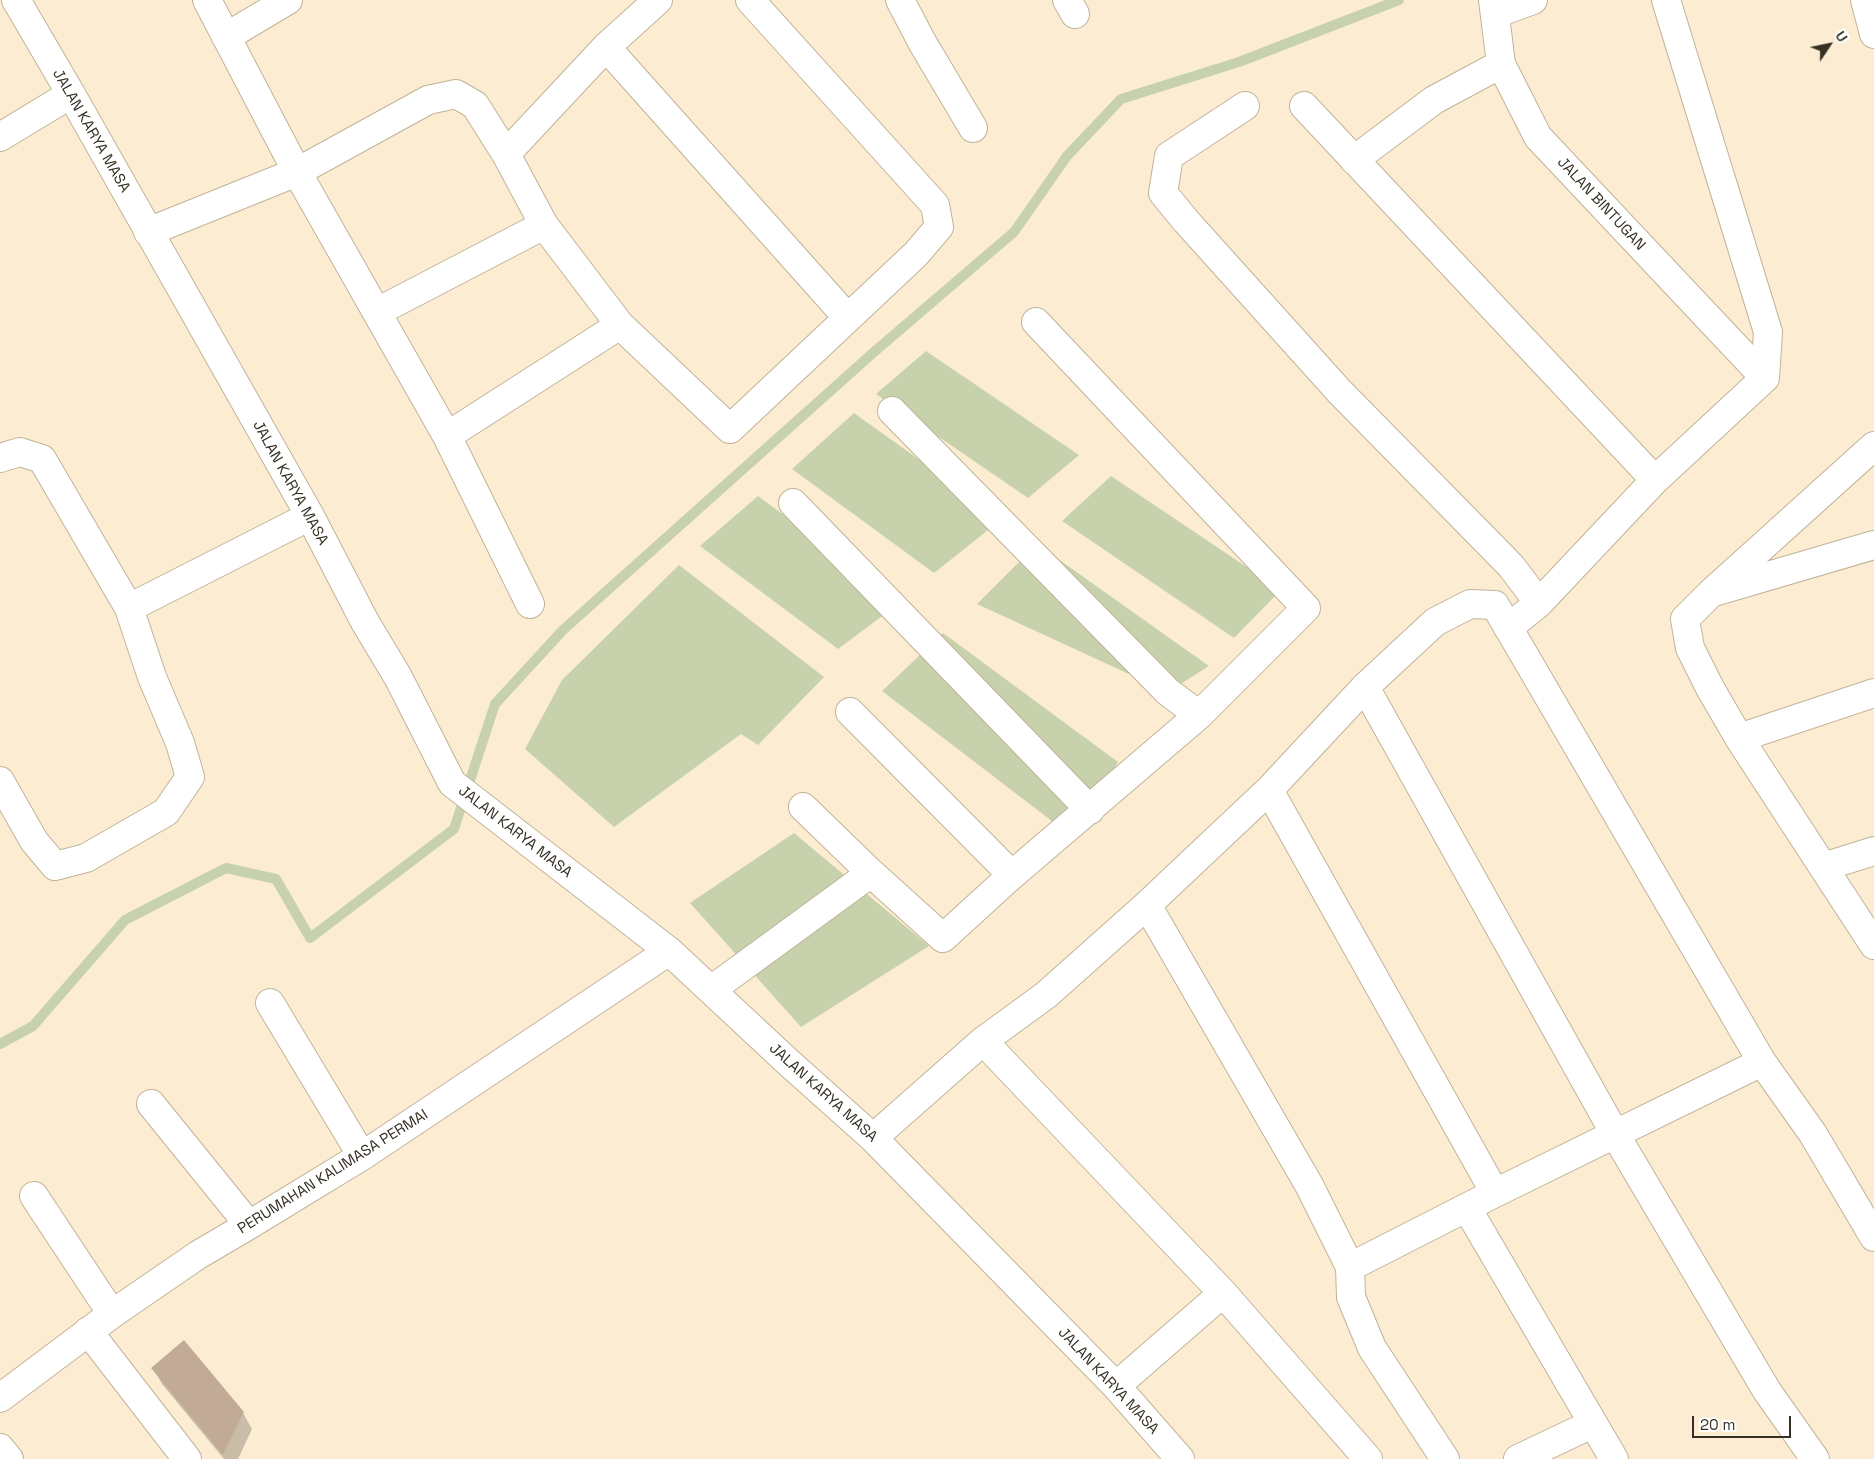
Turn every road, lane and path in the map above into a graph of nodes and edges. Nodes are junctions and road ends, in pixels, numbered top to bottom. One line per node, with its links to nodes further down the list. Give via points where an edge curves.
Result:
1 (16, 0): 15 (street, JALAN KARYA MASA)
2 (207, 0): 12 (street)
3 (288, 0): 12 (street)
4 (658, 0): 13 (street)
5 (750, 0): 26 (street, via 935,205 939,226 916,254)
6 (900, 0): 18 (street)
7 (1533, 0): 10 (street)
8 (1666, 0): 29 (street, via 1768,332)
9 (1865, 0): 11 (street)
10 (1494, 7): 14 (street, JALAN BINTUGAN)
11 (1874, 34)
12 (226, 37): 22 (street)
13 (606, 47): 20 (street); 26 (street)
14 (1501, 64): 21 (street, via 1434,100); 29 (street, JALAN BINTUGAN, via 1538,137)
15 (71, 94): 19 (street); 24 (street, JALAN KARYA MASA)
16 (1245, 106): 39 (street, via 1169,156 1163,193 1339,391 1511,566)
17 (1304, 106): 21 (street)
18 (973, 128)
19 (0, 137)
20 (506, 154): 22 (street, via 475,105 456,94 428,100); 23 (street)
21 (1354, 160): 34 (street)
22 (297, 172): 24 (street); 25 (street)
23 (544, 226): 25 (street); 28 (street)
24 (148, 232): 36 (street, JALAN KARYA MASA)
25 (377, 312): 31 (street)
26 (847, 318): 28 (street, via 730,429)
27 (1036, 322): 46 (street, via 1306,608)
28 (620, 325): 31 (street)
29 (1765, 378): 34 (street)
30 (892, 411): 46 (street, via 1168,692)
31 (447, 436): 40 (street)
32 (1874, 446): 38 (street)
33 (0, 458): 41 (street, via 20,452 42,459)
34 (1655, 480): 39 (street)
35 (793, 503): 51 (street)
36 (310, 516): 41 (street); 58 (street, JALAN KARYA MASA, via 452,783)
37 (1874, 545): 38 (street)
38 (1711, 593): 47 (street, via 1685,619 1690,648)
39 (1539, 603): 42 (street)
40 (530, 604)
41 (129, 608): 48 (street, via 190,777 166,812 86,858 55,866 34,842)
42 (1508, 628): 43 (street, via 1495,606 1470,604 1435,622); 62 (street)
43 (1364, 687): 49 (street); 64 (street)
44 (1874, 693): 47 (street)
45 (850, 712): 55 (street)
46 (1199, 715): 51 (street)
47 (1739, 738): 53 (street)
48 (0, 781)
49 (1269, 790): 56 (street); 67 (street)
50 (803, 807): 54 (street)
51 (1090, 810): 55 (street)
52 (1874, 851): 53 (street)
53 (1823, 867): 57 (street)
54 (871, 873): 55 (street, via 943,938); 59 (street)
55 (1012, 875)
56 (1147, 905): 61 (street, via 1046,995); 72 (street, via 1309,1185)
57 (1874, 945)
58 (669, 951): 59 (street, JALAN KARYA MASA); 66 (street, PERUMAHAN KALIMASA PERMAI)
59 (711, 990): 65 (street, JALAN KARYA MASA)
60 (270, 1003): 66 (street)
61 (983, 1041): 65 (street); 73 (street)
62 (1762, 1062): 64 (street); 71 (street, via 1813,1134)
63 (151, 1104): 70 (street)
64 (1614, 1134): 67 (street); 87 (street, via 1767,1391)
65 (872, 1138): 76 (street, JALAN KARYA MASA)
66 (362, 1156): 70 (street, PERUMAHAN KALIMASA PERMAI)
67 (1495, 1193): 69 (street)
68 (34, 1196): 74 (street)
69 (1467, 1208): 72 (street); 78 (street)
70 (249, 1225): 74 (street, PERUMAHAN KALIMASA PERMAI, via 198,1255)
71 (1874, 1237)
72 (1350, 1267): 84 (street, via 1351,1297 1372,1348)
73 (1223, 1293): 76 (street); 83 (street)
74 (112, 1314): 75 (street, PERUMAHAN KALIMASA PERMAI)
75 (88, 1331): 77 (street, PERUMAHAN KALIMASA PERMAI); 81 (street)
76 (1116, 1386): 82 (street, JALAN KARYA MASA)
77 (0, 1398)
78 (1592, 1424): 85 (street); 86 (street)
79 (0, 1448): 80 (street)
80 (8, 1459)
81 (187, 1459)
82 (1180, 1459)
83 (1368, 1459)
84 (1445, 1459)
85 (1518, 1459)
86 (1614, 1459)
87 (1815, 1459)

